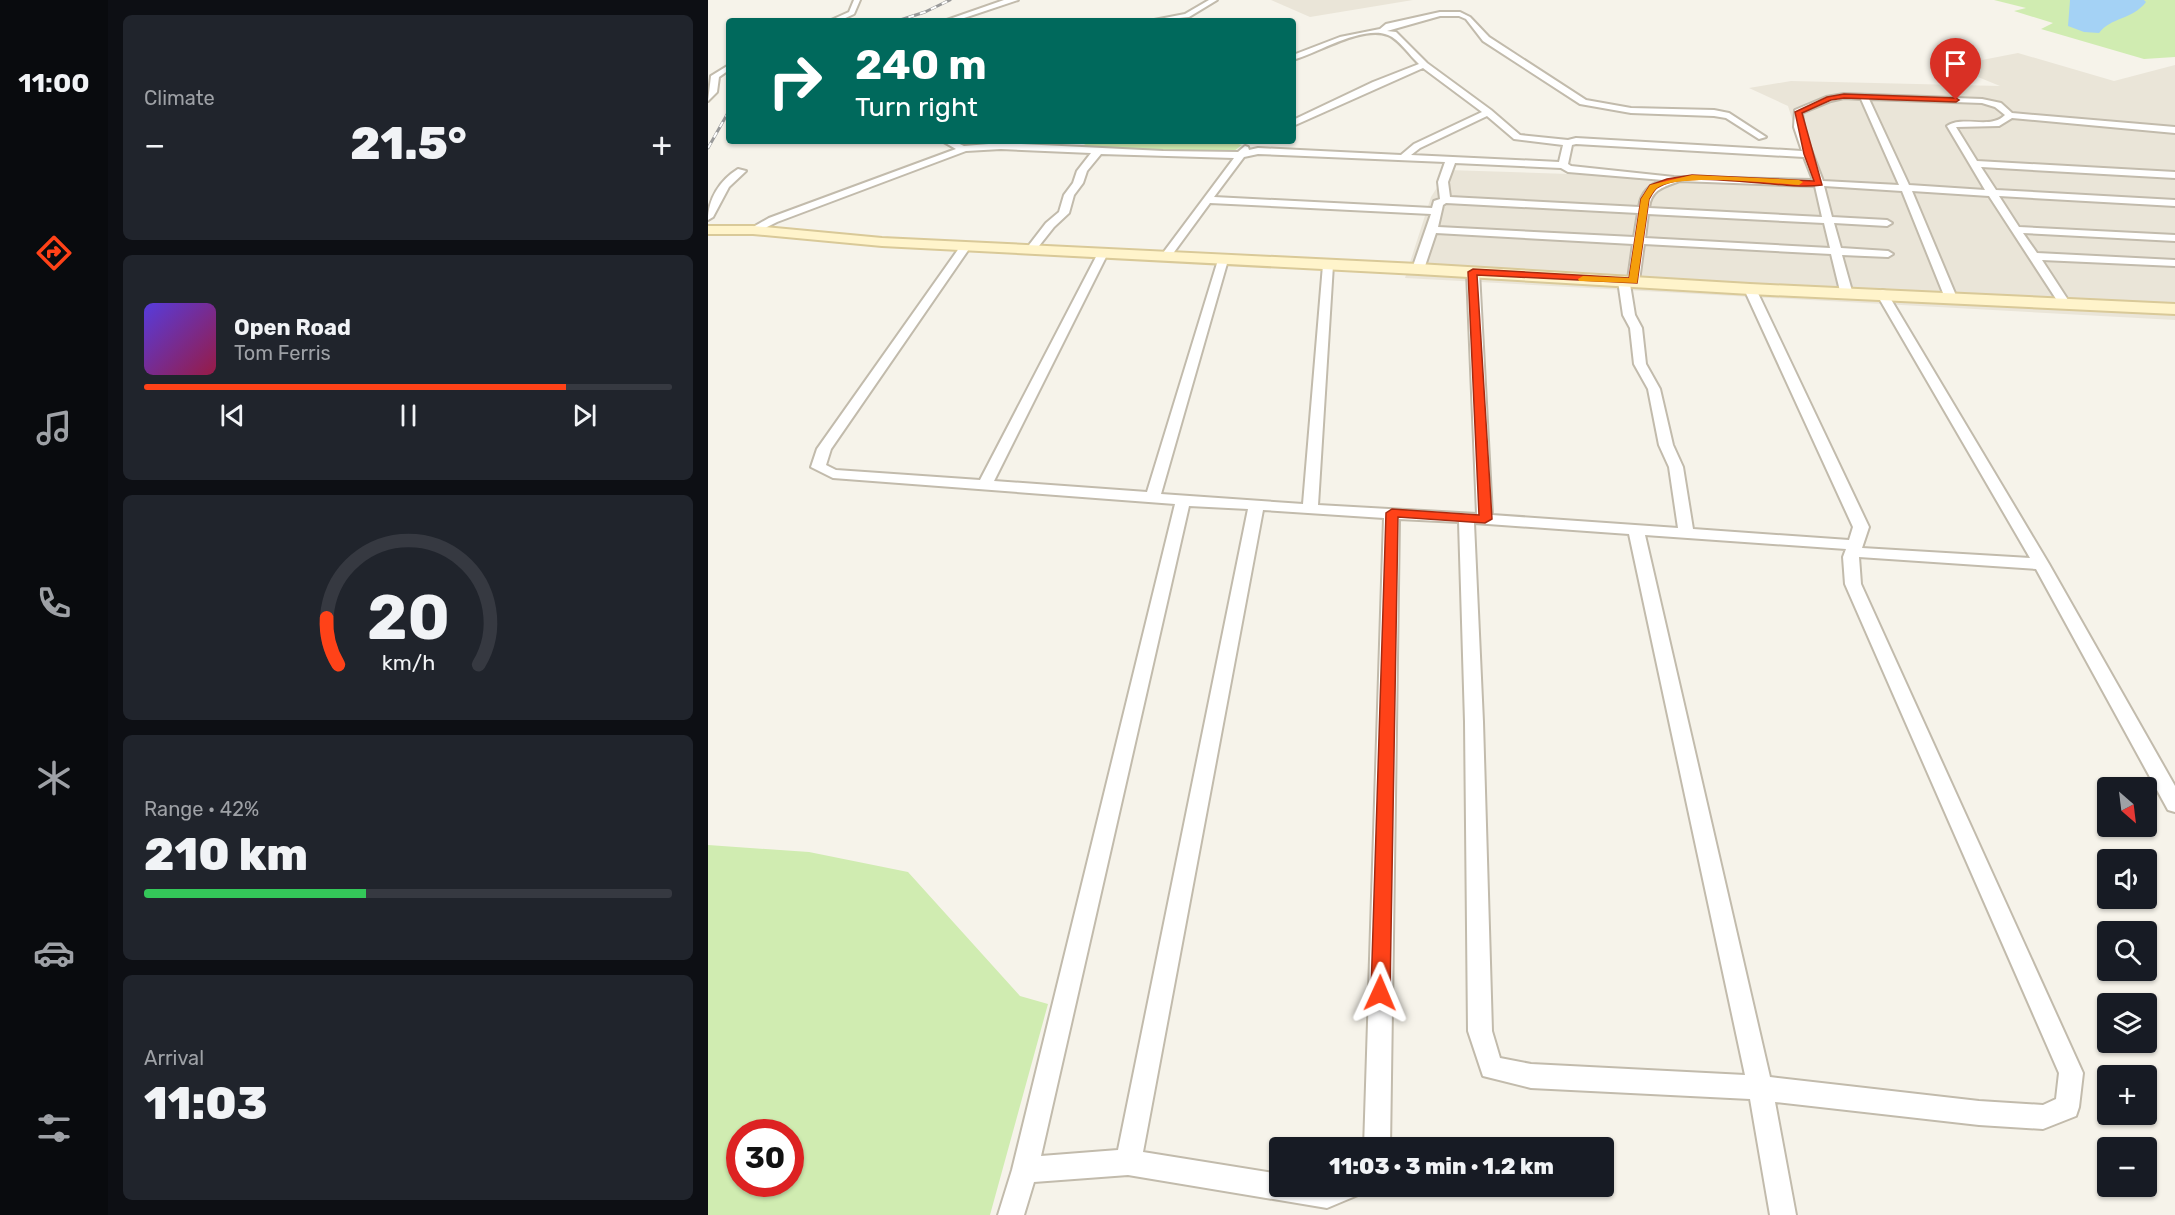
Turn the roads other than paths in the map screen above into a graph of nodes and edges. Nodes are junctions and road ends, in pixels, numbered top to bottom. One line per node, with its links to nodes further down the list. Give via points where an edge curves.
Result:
1 (857, 0): 4 (street, via 852,13)
2 (1015, 0): 5 (street)
3 (1214, 0): 6 (street, via 1187,16)
4 (840, 18)
5 (956, 18)
6 (1173, 18)
7 (1382, 31): 8 (street, via 1355,35); 9 (street, via 1393,34); 17 (street, via 1440,14 1460,14 1486,39 1583,102 1615,109 1722,114)
8 (1296, 57)
9 (1424, 65): 13 (street); 15 (street)
10 (726, 69): 12 (street, via 715,76)
11 (1864, 97): 14 (street, via 1982,101 1998,105); 25 (street, via 1829,99 1798,112); 35 (street)
12 (708, 99)
13 (1488, 112): 18 (street, via 1517,137); 27 (street, via 1417,146)
14 (2010, 115): 16 (street); 29 (street, via 2001,123 1952,126)
15 (1296, 122)
16 (2175, 130)
17 (1762, 137)
18 (1568, 143): 25 (street); 30 (street)
19 (952, 144): 23 (street)
20 (977, 144): 23 (street)
21 (1078, 144): 23 (street); 24 (street)
22 (1248, 144): 26 (street)
23 (963, 149): 46 (street)
24 (1098, 151): 26 (street); 52 (street, via 1082,171 1064,213)
25 (1808, 154): 34 (street)
26 (1241, 155): 27 (street, via 1258,152); 37 (street)
27 (1401, 159): 28 (street)
28 (1452, 160): 30 (street); 38 (street, via 1443,182)
29 (1976, 164): 32 (street); 36 (street)
30 (1563, 165): 33 (street, via 1592,173)
31 (741, 171): 42 (street, via 732,176)
32 (2175, 175)
33 (1679, 178): 34 (street); 41 (street, via 1653,187 1645,199)
34 (1819, 184): 35 (street); 43 (street)
35 (1906, 189): 36 (street); 67 (street)
36 (1994, 194): 39 (street); 48 (street)
37 (1207, 200): 40 (street); 57 (street)
38 (1445, 200): 40 (street, via 1438,203); 41 (street)
39 (2175, 203)
40 (1437, 211): 47 (street)
41 (1644, 211): 43 (street); 50 (street)
42 (708, 218)
43 (1827, 220): 44 (street); 53 (street)
44 (1887, 223)
45 (708, 230): 46 (street)
46 (753, 230): 51 (street)
47 (1432, 230): 50 (street); 61 (street)
48 (2016, 230): 49 (street); 56 (street)
49 (2175, 238)
50 (1639, 241): 53 (street); 63 (street)
51 (966, 246): 52 (street); 70 (street, via 824,449 818,467 833,474)
52 (1031, 249): 54 (street)
53 (1836, 252): 55 (street); 65 (street)
54 (1103, 253): 57 (street); 70 (street)
55 (1888, 254)
56 (2034, 256): 59 (street); 68 (street)
57 (1165, 257): 58 (street)
58 (1223, 260): 60 (street); 71 (street)
59 (2175, 262)
60 (1328, 265): 61 (street); 74 (street)
61 (1419, 269): 62 (street)
62 (1473, 272): 63 (street); 76 (street)
63 (1629, 281): 64 (street); 78 (street, via 1629,315 1636,328 1640,364 1654,389 1666,445 1676,467)
64 (1750, 289): 65 (street); 79 (street, via 1861,527)
65 (1846, 291): 66 (street)
66 (1882, 294): 67 (street); 80 (street)
67 (1951, 298): 68 (street)
68 (2064, 303): 69 (street)
69 (2175, 309)
70 (985, 485): 71 (street)
71 (1153, 497): 72 (street)
72 (1183, 501): 73 (street); 85 (street)
73 (1256, 506): 74 (street); 84 (street)
74 (1310, 508): 75 (street)
75 (1392, 513): 76 (street); 83 (street)
76 (1475, 518): 77 (street); 82 (street, via 1480,1031 1491,1068 1531,1076)
77 (1636, 530): 78 (street); 82 (street)
78 (1686, 534): 79 (street)
79 (1854, 549): 80 (street); 82 (street, via 1853,584 2071,1073 2067,1107 2043,1117)
80 (2041, 564): 81 (street)
81 (2175, 804)
82 (1760, 1088): 88 (street)
83 (1377, 1137)
84 (1128, 1162): 85 (street); 86 (street)
85 (1024, 1170): 87 (street)
86 (1269, 1185)
87 (1011, 1215)
88 (1783, 1215)

